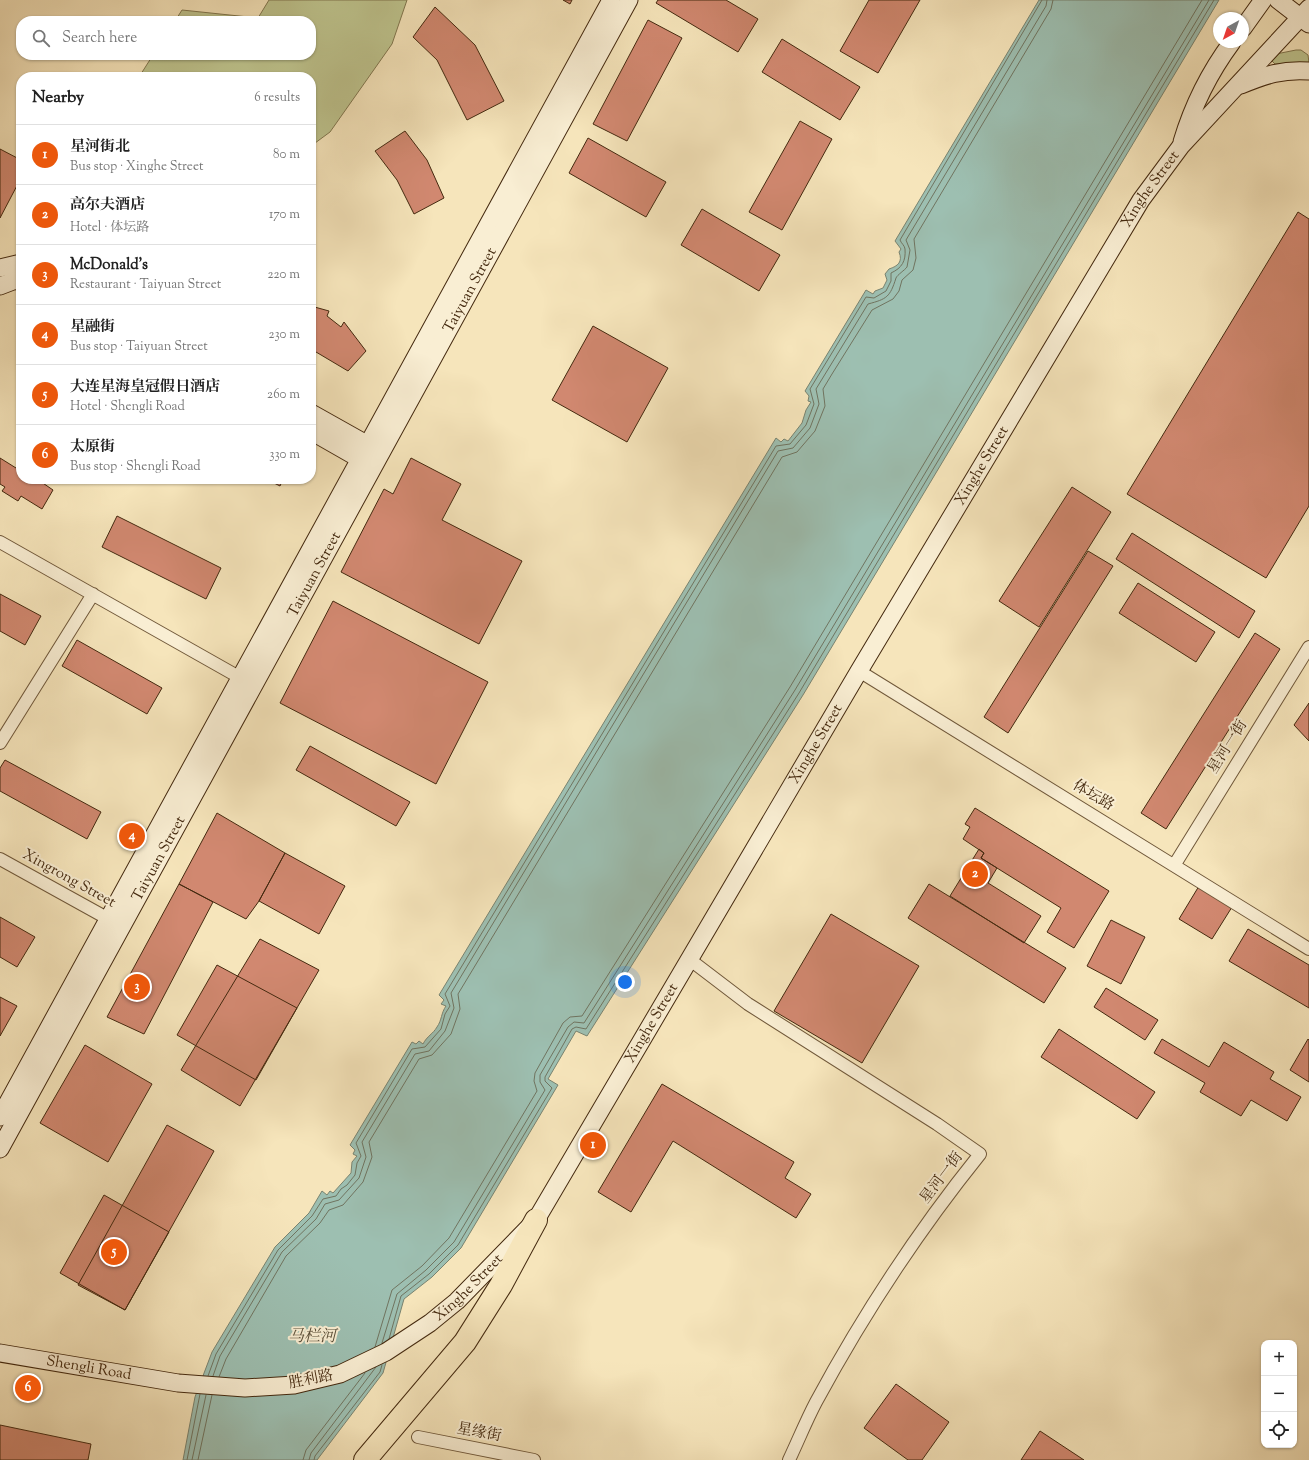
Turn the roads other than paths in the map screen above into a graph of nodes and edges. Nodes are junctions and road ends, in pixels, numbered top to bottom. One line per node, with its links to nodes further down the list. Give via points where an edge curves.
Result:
1 (611, 0): 18 (main road, Taiyuan Street)
2 (629, 0): 19 (main road, Taiyuan Street)
3 (1263, 0): 7 (main road)
4 (1278, 0): 6 (main road)
5 (1302, 0): 6 (main road)
6 (1306, 17): 10 (main road, Xinghe Street)
7 (1249, 20)
8 (1228, 48): 11 (main road, Xinghe Street, via 1200,92)
9 (1309, 71): 10 (main road, via 1269,73)
10 (1236, 87): 11 (main road, Xinghe Street)
11 (1181, 146): 23 (main road, Xinghe Street, via 1141,200)
12 (16, 264): 13 (main road)
13 (0, 268)
14 (16, 281): 15 (main road)
15 (0, 286)
16 (316, 417): 18 (main road)
17 (316, 433): 18 (main road)
18 (364, 452): 19 (main road); 24 (main road, Taiyuan Street)
19 (378, 459): 24 (main road, Taiyuan Street)
20 (0, 542): 21 (street)
21 (93, 594): 24 (street); 25 (street)
22 (1309, 647): 27 (street, 星河一街)
23 (860, 671): 27 (street, 体坛路); 30 (main road, Xinghe Street)
24 (247, 682): 28 (main road, Taiyuan Street)
25 (0, 743)
26 (0, 859): 28 (street, Xingrong Street)
27 (1175, 864): 29 (street, 体坛路)
28 (115, 922): 31 (main road, Taiyuan Street); 32 (main road, Taiyuan Street)
29 (1309, 949)
30 (689, 959): 33 (main road, Xinghe Street); 40 (street, 星河一街, via 748,1004 980,1154 948,1193 871,1308 815,1403)
31 (0, 1117)
32 (0, 1149)
33 (536, 1220): 34 (main road, Xinghe Street, via 457,1300); 38 (highway, via 501,1285 465,1342)
34 (430, 1323): 36 (main road, 胜利路, via 386,1352 340,1374 294,1385 246,1388)
35 (0, 1353): 36 (main road, Shengli Road)
36 (178, 1383)
37 (418, 1437): 39 (street, 星缘街)
38 (365, 1460)
39 (534, 1460)
40 (789, 1460)

